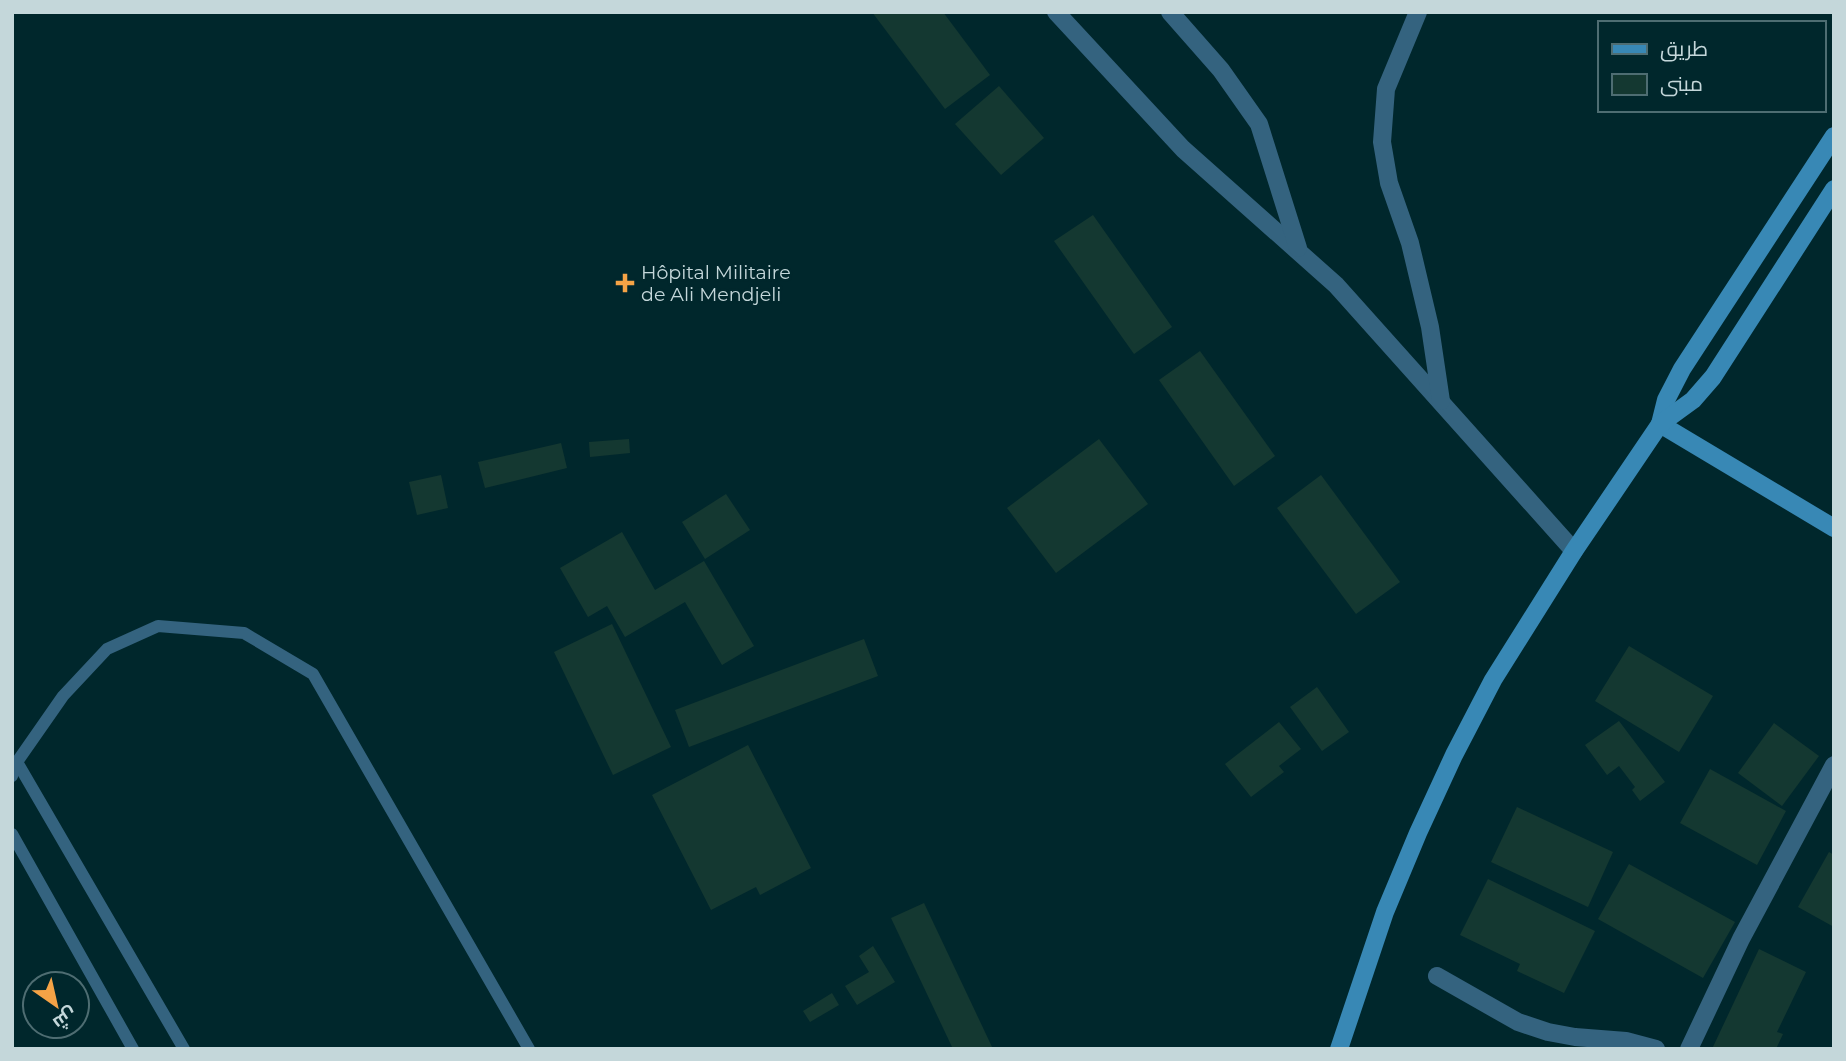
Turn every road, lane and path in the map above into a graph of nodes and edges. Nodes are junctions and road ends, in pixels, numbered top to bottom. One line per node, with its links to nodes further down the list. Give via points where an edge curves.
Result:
1 (1056, 12): 6 (street, via 1183,149)
2 (1170, 12): 6 (street, via 1221,70 1259,124)
3 (1418, 12): 7 (street, via 1386,89 1382,142 1430,327)
4 (1834, 136): 8 (main road, via 1682,369)
5 (1834, 189): 8 (main road, via 1713,377 1693,400)
6 (1299, 252): 7 (street, via 1336,285)
7 (1441, 401): 10 (street)
8 (1660, 424): 9 (main road); 10 (main road)
9 (1834, 528)
10 (1574, 551): 19 (main road, via 1493,680 1454,755 1385,912)
11 (17, 762): 13 (lane); 17 (lane); 18 (lane, via 63,696 107,649 158,626 244,632 313,674)
12 (1834, 765): 21 (street, via 1741,939)
13 (12, 776)
14 (12, 834): 16 (lane)
15 (1437, 976): 20 (street, via 1518,1022 1576,1037)
16 (133, 1049)
17 (184, 1049)
18 (529, 1049)
19 (1339, 1049)
20 (1656, 1049)
21 (1689, 1049)

